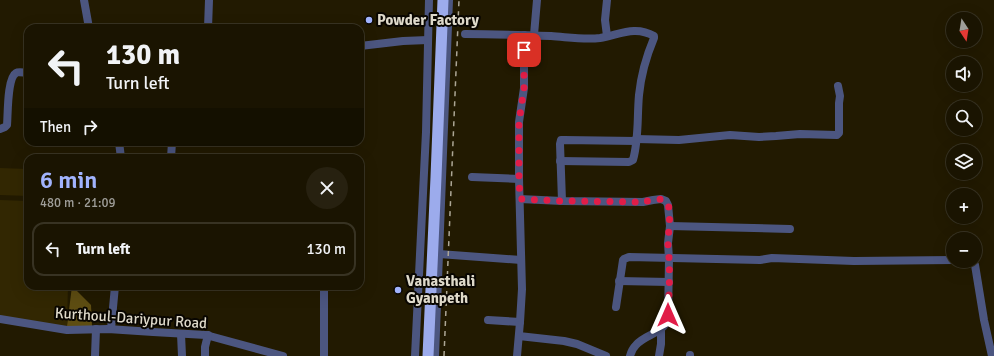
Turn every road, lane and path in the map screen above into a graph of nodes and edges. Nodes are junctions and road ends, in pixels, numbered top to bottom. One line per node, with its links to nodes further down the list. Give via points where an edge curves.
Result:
1 (84, 0): 7 (street)
2 (209, 0): 8 (street)
3 (537, 0): 11 (street)
4 (607, 0): 12 (street)
5 (431, 2): 6 (street); 13 (street); 53 (highway, via 433,94)
6 (447, 3): 26 (street); 54 (highway, bridge)
7 (88, 24)
8 (208, 24)
9 (464, 34): 10 (street)
10 (524, 35): 11 (street); 21 (street)
11 (534, 35): 12 (street, via 581,38)
12 (607, 36): 18 (street, via 632,31 644,32 654,37 641,80)
13 (428, 40): 14 (street); 38 (street)
14 (364, 46)
15 (24, 73): 17 (street, via 12,76 6,125)
16 (838, 86): 18 (street, via 840,96 837,135 730,135 679,140)
17 (0, 129)
18 (636, 140): 19 (street, via 633,159 630,162); 19 (street, via 562,140)
19 (560, 161): 23 (street)
20 (472, 177): 21 (street)
21 (519, 179): 22 (street)
22 (520, 199): 23 (street); 28 (street)
23 (562, 201): 24 (street, via 661,200 668,205)
24 (670, 226): 25 (street); 27 (street)
25 (790, 229)
26 (438, 254): 28 (street); 39 (street)
27 (669, 259): 29 (street); 31 (street, via 626,258 623,260); 32 (street)
28 (521, 260): 40 (street)
29 (946, 260)
30 (975, 268): 60 (street)
31 (619, 281): 32 (street); 35 (street)
32 (669, 282): 43 (street, via 668,315)
33 (115, 290): 42 (street)
34 (324, 290): 51 (street)
35 (616, 307)
36 (0, 319): 41 (street, Kurthoul-Dariypur Road, via 67,330)
37 (488, 320): 40 (street)
38 (417, 321): 39 (street); 52 (street)
39 (436, 322): 55 (street)
40 (520, 322): 46 (street)
41 (96, 329): 42 (street, Kurthoul-Dariypur Road); 47 (street)
42 (111, 329): 44 (street, Kurthoul-Dariypur Road)
43 (661, 329): 58 (street, via 636,344); 59 (street)
44 (181, 334): 45 (street, Kurthoul-Dariypur Road); 48 (street)
45 (208, 335): 49 (street); 50 (street, Kurthoul-Dariypur Road)
46 (519, 336): 56 (street); 57 (street, via 564,340)
47 (95, 356)
48 (182, 356)
49 (205, 356)
50 (283, 356)
51 (324, 356)
52 (415, 356)
53 (421, 356)
54 (428, 356)
55 (435, 356)
56 (517, 356)
57 (606, 356)
58 (630, 356)
59 (659, 356)
60 (992, 356)

